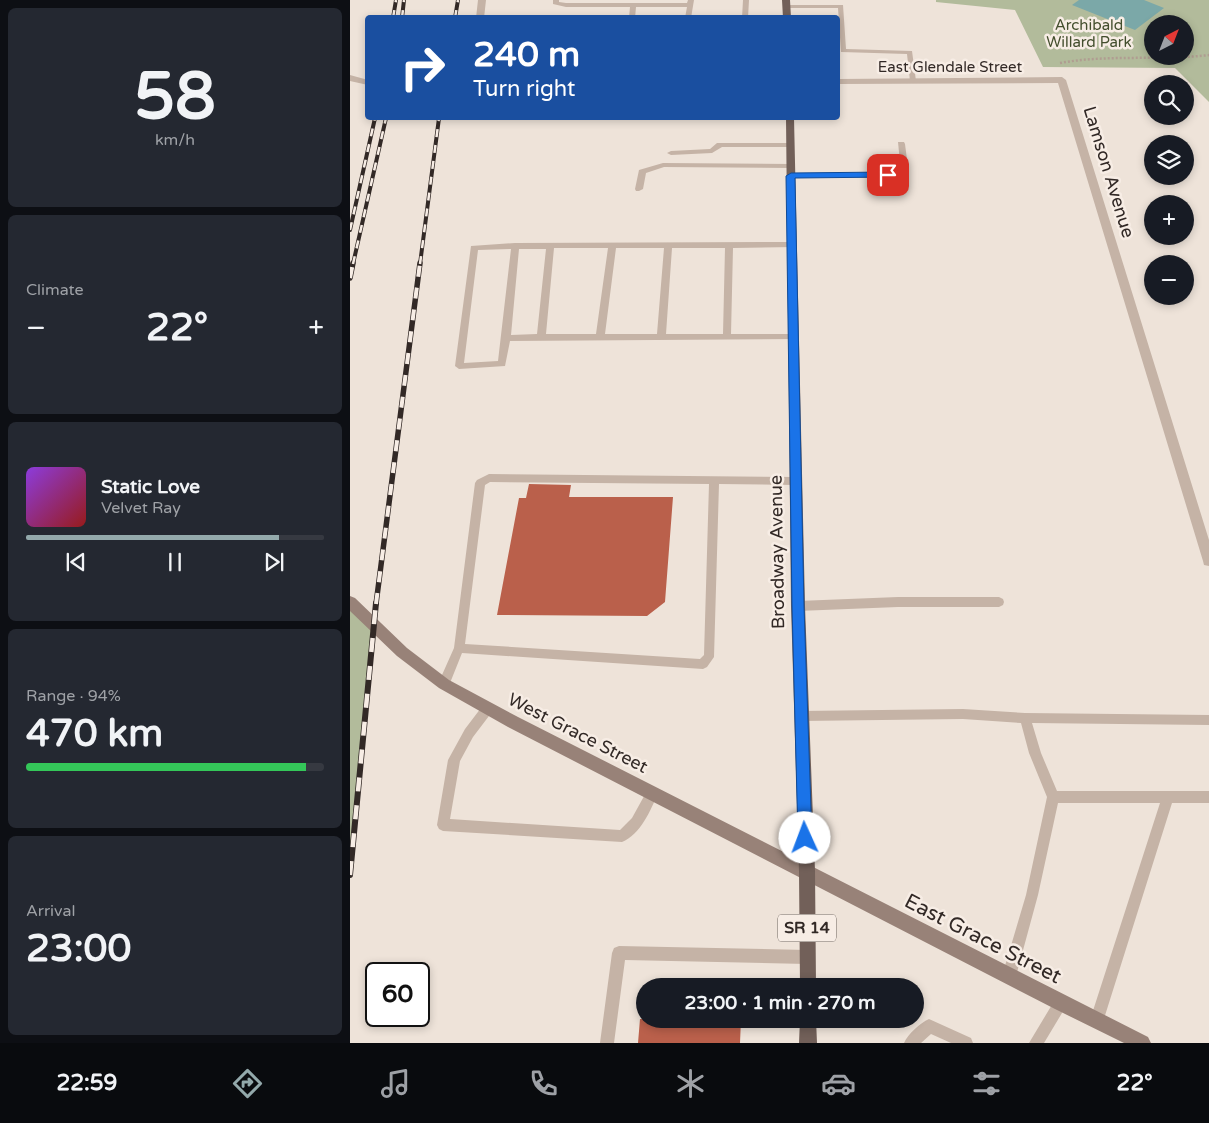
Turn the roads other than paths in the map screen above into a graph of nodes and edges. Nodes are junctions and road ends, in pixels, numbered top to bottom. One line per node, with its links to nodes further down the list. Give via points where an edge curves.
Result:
1 (482, 0): 7 (street)
2 (556, 0): 6 (lane, via 555,3 566,5)
3 (746, 0): 10 (lane)
4 (691, 2): 6 (lane); 9 (lane)
5 (787, 3): 13 (lane, via 841,6 843,51 910,52)
6 (633, 6): 8 (lane)
7 (480, 15)
8 (632, 15)
9 (689, 15)
10 (745, 15)
11 (350, 78): 14 (street)
12 (1062, 80): 13 (street, East Glendale Street); 36 (street, Lamson Avenue)
13 (913, 81): 15 (street, East Glendale Street)
14 (365, 82)
15 (840, 82)
16 (790, 120): 18 (main road, Broadway Avenue / SR 14)
17 (901, 144): 20 (lane, via 905,175)
18 (790, 145): 19 (lane, via 720,145 712,152); 20 (main road, Broadway Avenue / SR 14)
19 (671, 153)
20 (791, 171): 21 (lane, via 663,165 642,172); 24 (main road, Broadway Avenue / SR 14)
21 (639, 189)
22 (668, 245): 23 (lane); 27 (lane); 31 (lane)
23 (729, 245): 24 (lane); 29 (lane)
24 (792, 245): 32 (main road, Broadway Avenue / SR 14)
25 (515, 246): 26 (lane); 33 (lane); 33 (lane, via 474,248 459,366 502,364)
26 (550, 246): 27 (lane); 30 (lane)
27 (612, 246): 28 (lane)
28 (600, 336): 30 (lane); 31 (lane)
29 (727, 336): 31 (lane); 32 (lane)
30 (541, 337): 33 (lane)
31 (662, 337)
32 (793, 337): 35 (main road, Broadway Avenue / SR 14)
33 (506, 338)
34 (714, 480): 35 (lane); 41 (lane, via 484,480 480,484); 41 (lane, via 709,657 703,664)
35 (796, 481): 40 (main road, Broadway Avenue / SR 14)
36 (1206, 543): 37 (street, Lamson Avenue)
37 (1209, 561)
38 (350, 602): 42 (street, West Grace Street, via 402,652)
39 (999, 602): 40 (lane)
40 (798, 606): 44 (main road, Broadway Avenue / SR 14)
41 (459, 648): 42 (lane)
42 (444, 684): 43 (street, West Grace Street)
43 (488, 708): 47 (street, West Grace Street); 47 (lane, via 469,732 454,760 442,825 622,836 636,822)
44 (800, 716): 45 (lane, via 963,714); 51 (main road, Broadway Avenue / SR 14)
45 (1025, 718): 46 (lane); 48 (lane)
46 (1209, 720)
47 (652, 792): 51 (street, West Grace Street)
48 (1053, 797): 49 (lane); 53 (lane, via 1032,895)
49 (1168, 797): 50 (lane); 56 (lane)
50 (1209, 797)
51 (807, 871): 52 (main road, Broadway Avenue / SR 14); 53 (street, East Grace Street)
52 (807, 956): 54 (main road, Broadway Avenue / SR 14); 58 (lane, via 619,953)
53 (1009, 976): 55 (street, East Grace Street)
54 (808, 978)
55 (1061, 1004): 56 (street, East Grace Street); 62 (lane)
56 (1097, 1020): 63 (street, East Grace Street)
57 (808, 1028): 59 (main road)
58 (607, 1043)
59 (808, 1043)
60 (910, 1043): 61 (lane, via 929,1026)
61 (966, 1043)
62 (1036, 1043)
63 (1142, 1043)

